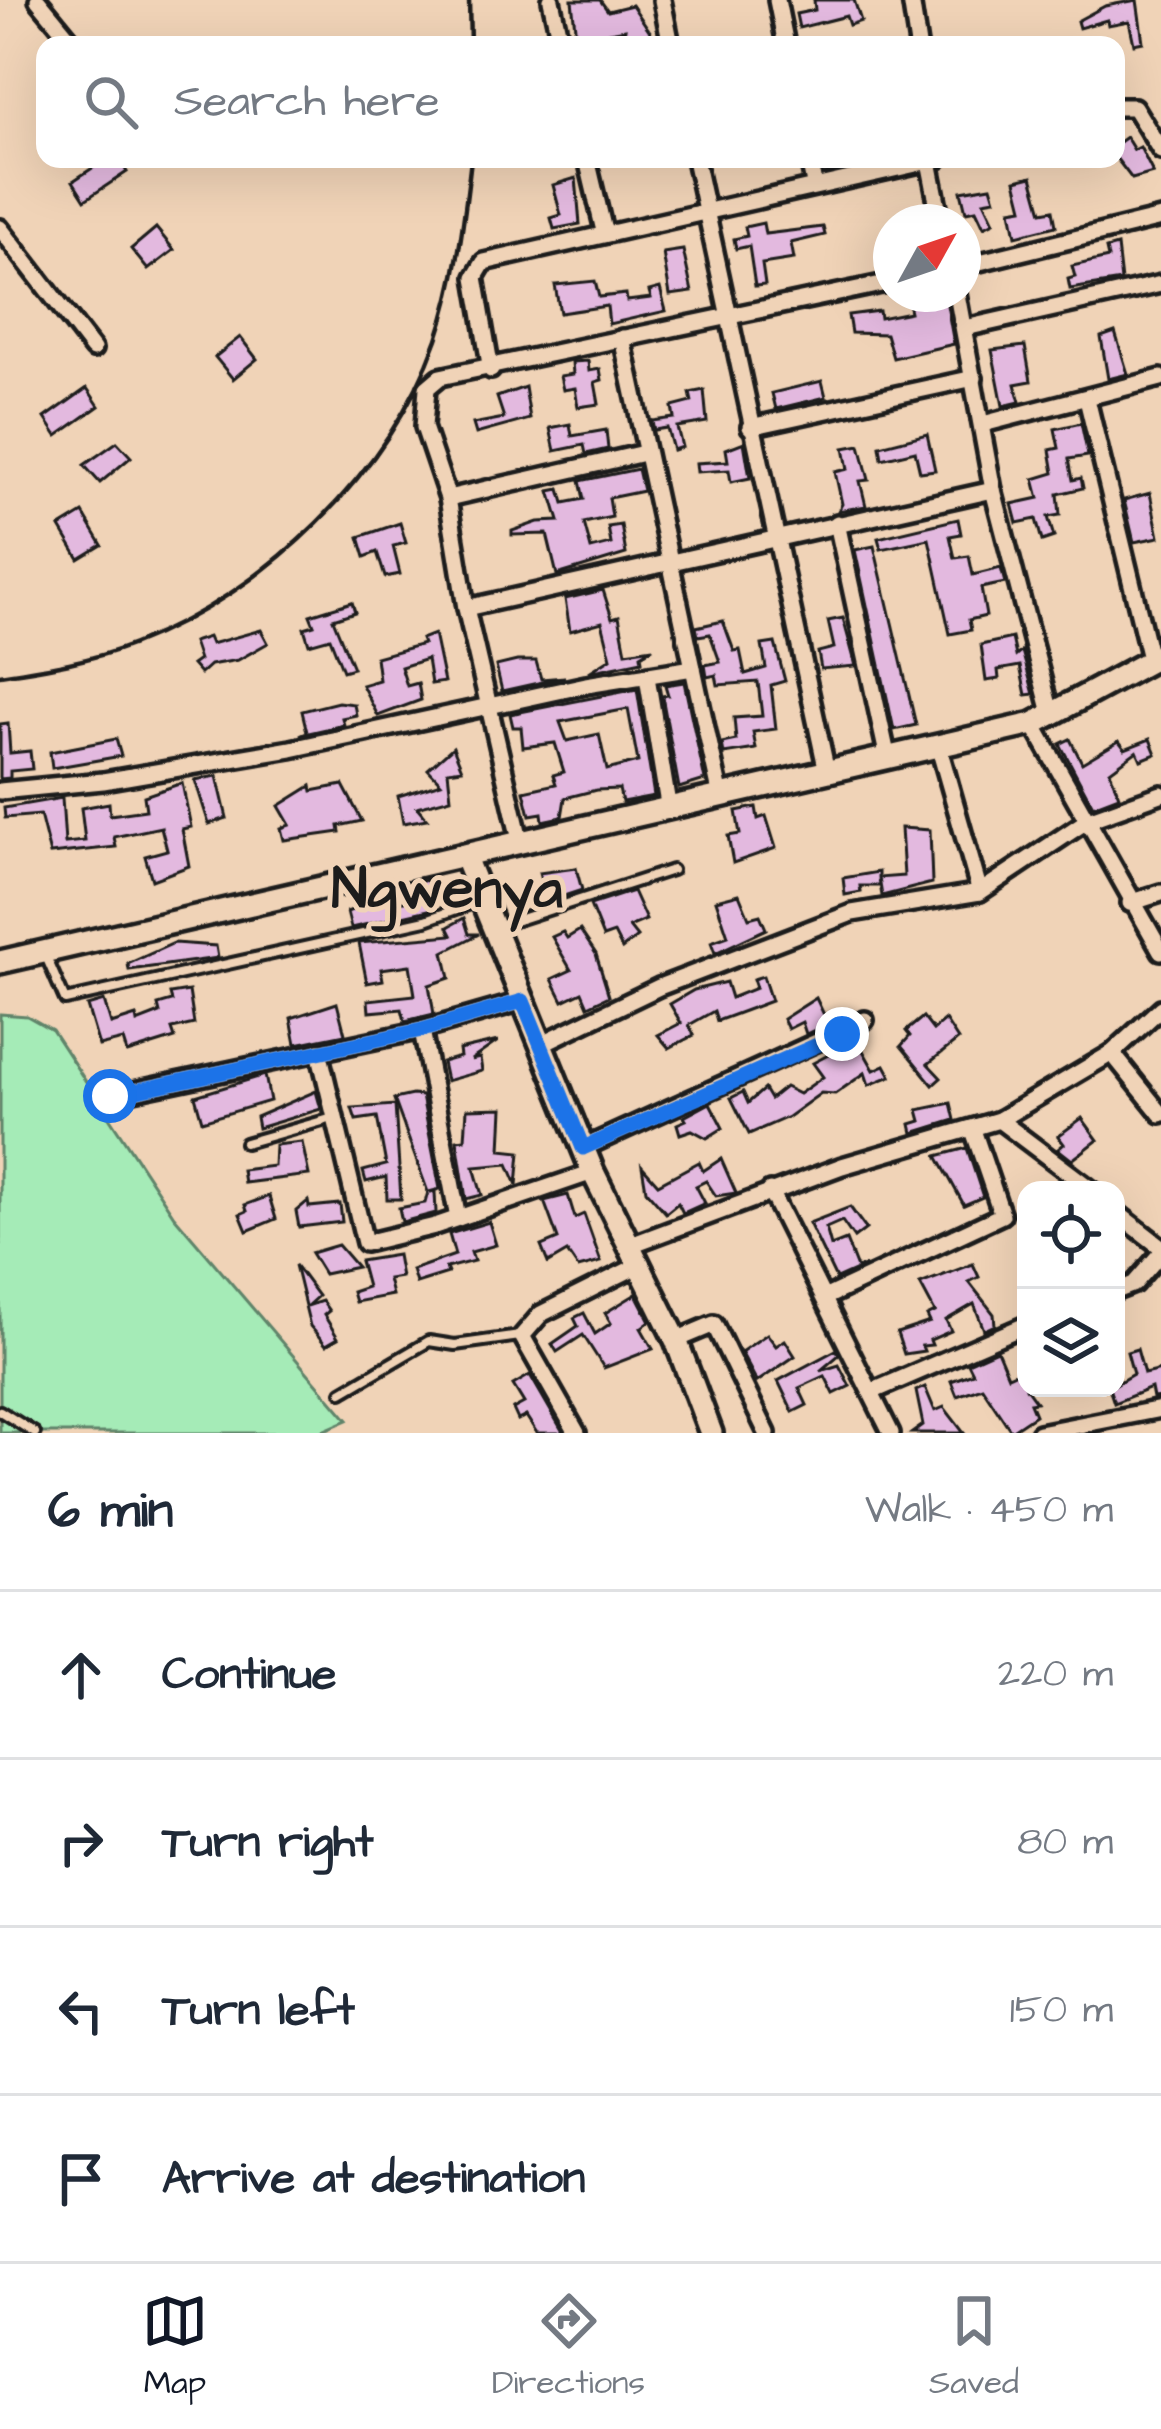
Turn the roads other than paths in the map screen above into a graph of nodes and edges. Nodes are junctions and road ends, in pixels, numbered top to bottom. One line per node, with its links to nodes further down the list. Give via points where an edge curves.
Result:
1 (38, 0): 6 (street)
2 (551, 0): 7 (street)
3 (662, 0): 8 (street)
4 (777, 0): 9 (street)
5 (911, 0): 10 (street)
6 (68, 36)
7 (559, 36)
8 (669, 36)
9 (784, 36)
10 (917, 36)
11 (1125, 107): 12 (street, via 1134,107)
12 (1161, 151)
13 (589, 168): 23 (street)
14 (697, 168): 20 (street)
15 (811, 168): 18 (street)
16 (893, 168): 18 (street)
17 (934, 168): 19 (street)
18 (814, 184): 20 (street)
19 (939, 204)
20 (705, 207): 23 (street); 28 (street)
21 (1161, 218): 24 (street)
22 (0, 228): 31 (street)
23 (604, 231): 32 (street, via 479,266)
24 (981, 262)
25 (1161, 284): 29 (street)
26 (873, 286): 28 (street)
27 (961, 312): 29 (street)
28 (728, 317): 30 (street); 37 (street)
29 (965, 328): 33 (street)
30 (622, 338): 32 (street); 38 (street)
31 (93, 349)
32 (490, 370): 40 (street, via 440,377 423,400)
33 (974, 378): 36 (street); 37 (street)
34 (1161, 378): 35 (street)
35 (1088, 398): 36 (street); 45 (street)
36 (983, 424): 39 (street)
37 (750, 427): 42 (street)
38 (644, 453): 40 (street); 43 (street)
39 (993, 490): 41 (street); 49 (street)
40 (448, 498): 44 (street)
41 (837, 523): 42 (street); 51 (street)
42 (776, 536): 43 (street); 52 (street)
43 (666, 560): 44 (street); 46 (street)
44 (466, 608): 48 (street)
45 (1156, 659): 49 (street)
46 (693, 668): 47 (street); 55 (street)
47 (647, 677): 48 (street); 56 (street)
48 (489, 709): 53 (street, via 142,775); 58 (street)
49 (1042, 720): 50 (street); 57 (street)
50 (939, 748): 51 (street); 61 (street)
51 (888, 759): 52 (street)
52 (827, 772): 55 (street)
53 (0, 791)
54 (1161, 794): 57 (street)
55 (722, 797): 56 (street)
56 (669, 810): 58 (street)
57 (1088, 820): 61 (street); 64 (street)
58 (521, 844): 59 (street)
59 (464, 855): 63 (street); 67 (street)
60 (672, 870): 65 (lane)
61 (980, 892): 73 (street, via 852,913 659,987)
62 (1161, 893): 64 (street)
63 (481, 901): 65 (street); 67 (lane, via 64,1000)
64 (1130, 903): 66 (street)
65 (492, 928): 69 (street)
66 (1161, 951)
67 (44, 952): 68 (street)
68 (0, 962)
69 (523, 1001): 72 (street); 73 (street)
70 (1161, 1008): 75 (street)
71 (865, 1021): 82 (street)
72 (422, 1030): 74 (street); 86 (street)
73 (543, 1042): 82 (street)
74 (319, 1051): 76 (street); 78 (street)
75 (1112, 1053): 77 (street); 79 (street)
76 (110, 1096)
77 (1161, 1114)
78 (333, 1118): 81 (lane); 86 (street, via 365,1243)
79 (999, 1120): 80 (street); 84 (street)
80 (973, 1130): 85 (street); 91 (street, via 1002,1215)
81 (245, 1143)
82 (583, 1148): 83 (street)
83 (592, 1172): 86 (street); 89 (street)
84 (1080, 1181)
85 (770, 1191): 89 (street); 91 (street)
86 (458, 1218)
87 (1125, 1220): 88 (street)
88 (1161, 1250): 90 (street)
89 (633, 1256): 93 (street, via 542,1314); 94 (street)
90 (1121, 1289)
91 (826, 1297): 96 (street)
92 (1017, 1329): 96 (street)
93 (522, 1336): 95 (lane, via 429,1341); 100 (street)
94 (676, 1340): 101 (street); 102 (street, via 714,1324)
95 (342, 1392)
96 (871, 1392): 103 (street)
97 (1161, 1408): 104 (street)
98 (0, 1411): 99 (lane)
99 (35, 1433)
100 (578, 1433)
101 (711, 1433)
102 (767, 1433)
103 (891, 1433)
104 (1039, 1433)

